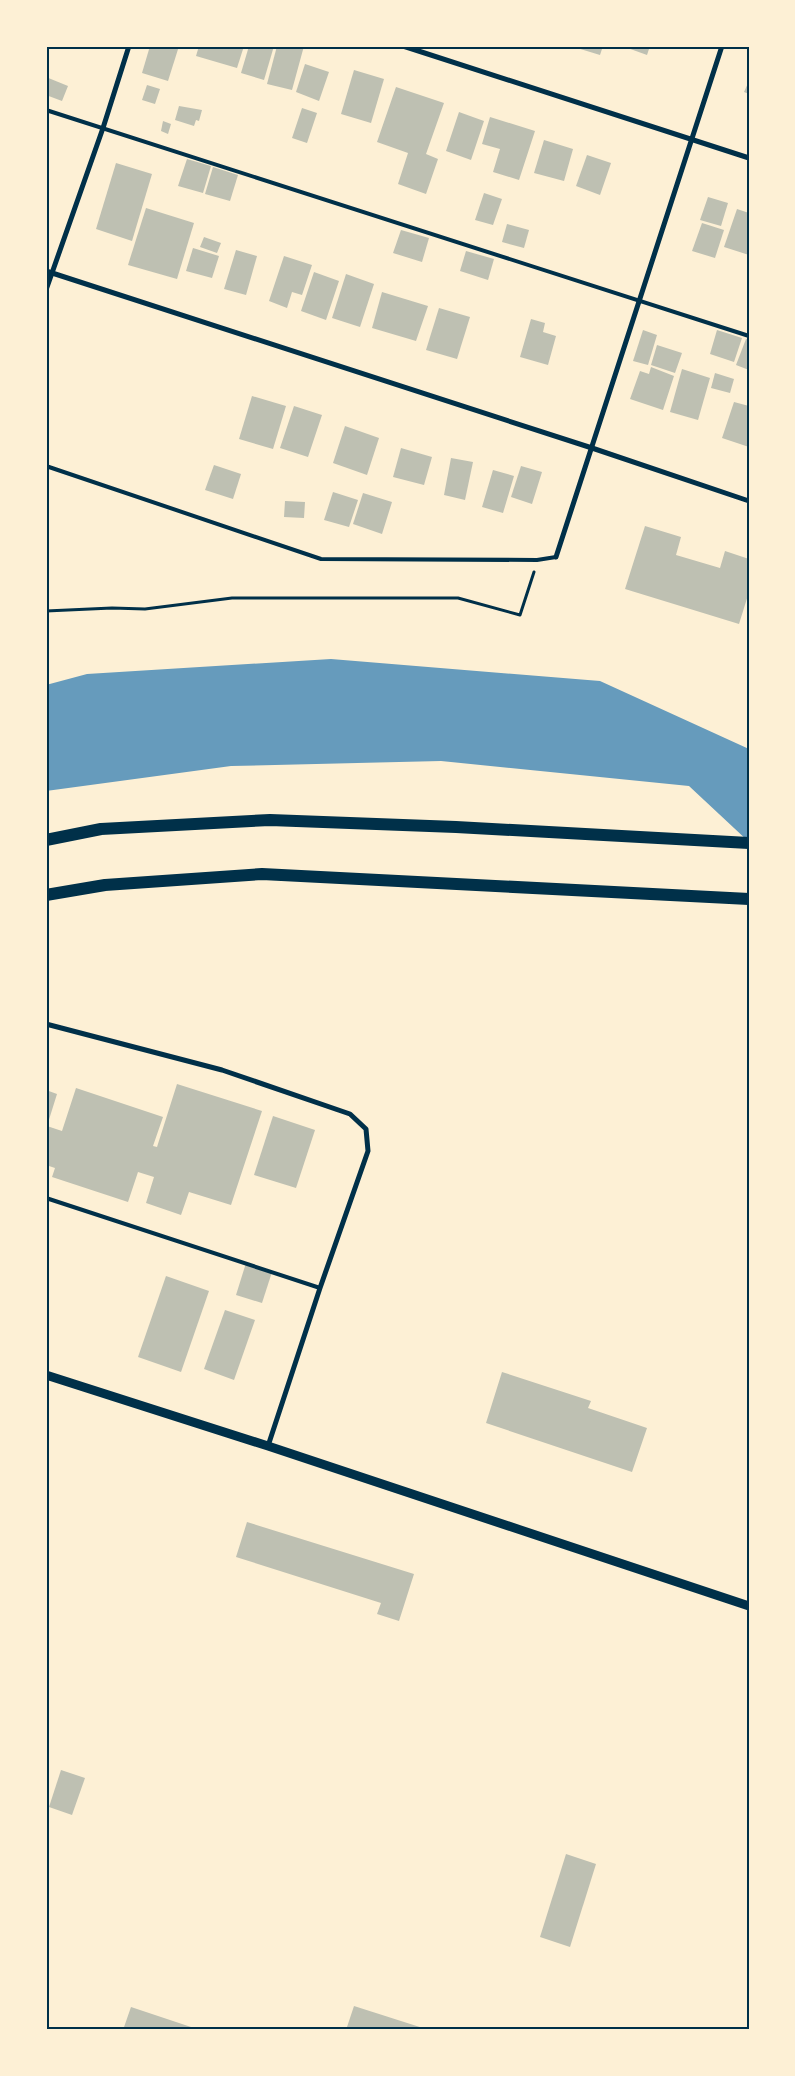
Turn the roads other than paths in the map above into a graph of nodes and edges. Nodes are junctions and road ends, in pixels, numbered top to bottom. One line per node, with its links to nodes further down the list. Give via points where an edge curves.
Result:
1 (129, 46): 5 (street)
2 (403, 46): 6 (street)
3 (722, 46): 6 (street)
4 (46, 110): 5 (lane)
5 (103, 128): 9 (street); 11 (lane)
6 (691, 139): 7 (street); 11 (street)
7 (749, 158)
8 (46, 271): 9 (street)
9 (52, 273): 10 (street); 13 (street)
10 (46, 290)
11 (639, 301): 12 (lane); 13 (street)
12 (749, 336)
13 (592, 448): 15 (street); 16 (street)
14 (46, 466): 16 (lane, via 322,559 537,560)
15 (749, 501)
16 (556, 557)
17 (46, 840): 18 (main road, via 101,829 270,820)
18 (749, 843)
19 (46, 895): 20 (main road, via 105,885 262,874)
20 (744, 899)
21 (46, 1024): 23 (street, via 222,1070 350,1114 366,1129 368,1151)
22 (46, 1198): 23 (lane)
23 (320, 1288): 25 (street)
24 (46, 1375): 25 (street)
25 (268, 1446): 26 (street)
26 (749, 1606)

